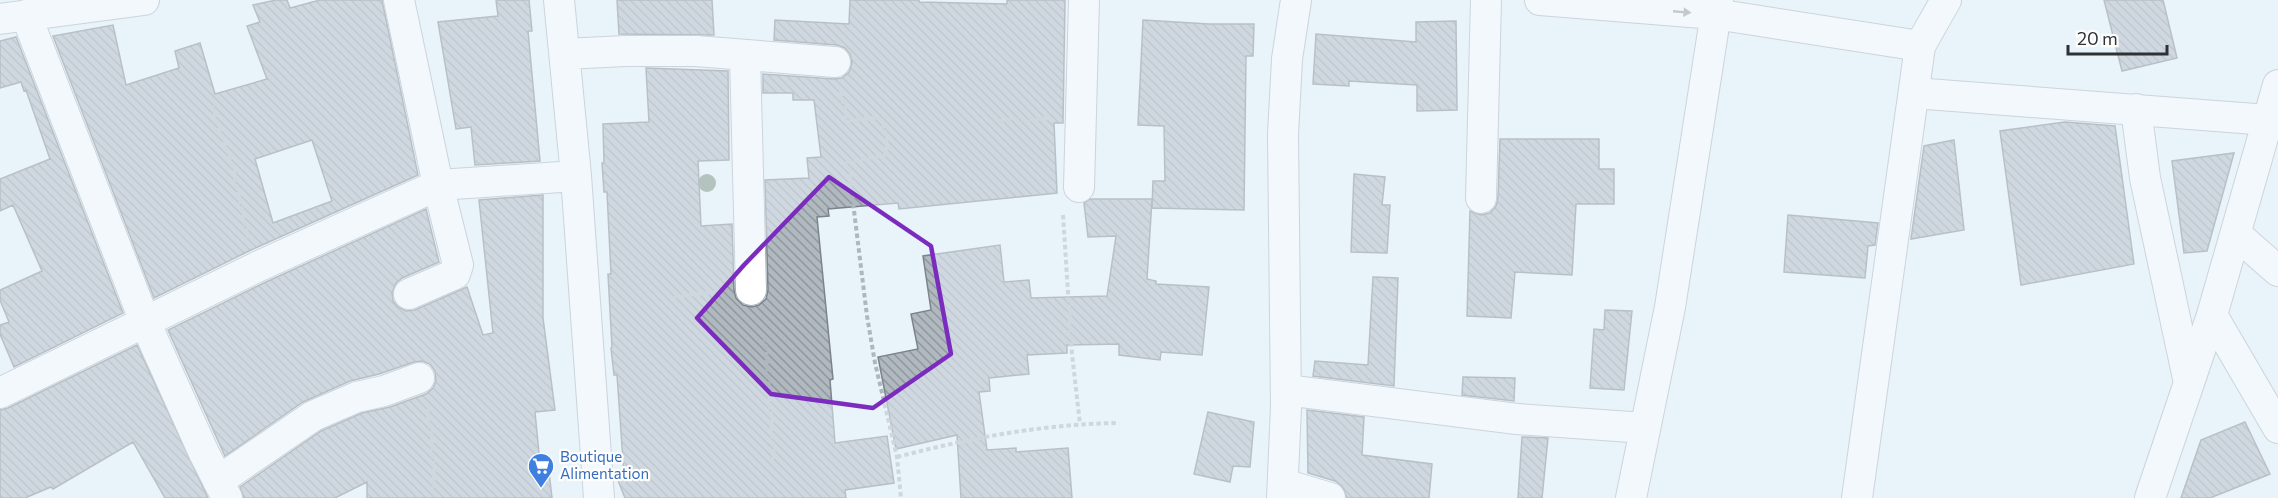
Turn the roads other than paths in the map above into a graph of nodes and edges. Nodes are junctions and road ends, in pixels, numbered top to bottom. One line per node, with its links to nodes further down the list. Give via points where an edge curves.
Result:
1 (144, 0): 10 (street)
2 (399, 0): 20 (street)
3 (559, 0): 12 (street)
4 (1084, 0): 21 (street)
5 (1296, 0): 31 (street, via 1287,59 1283,134)
6 (1486, 0): 22 (street)
7 (1540, 0): 9 (street, one-way to 9)
8 (1946, 0): 11 (street)
9 (1716, 7): 11 (street); 33 (street, via 1670,307)
10 (13, 17): 28 (street)
11 (1920, 46): 16 (street)
12 (565, 54): 13 (street, via 696,51); 19 (street)
13 (745, 56): 14 (street); 25 (street)
14 (835, 62)
15 (2278, 85): 18 (street)
16 (1914, 93): 17 (street); 40 (street)
17 (2136, 109): 18 (street); 30 (street, via 2145,178)
18 (2268, 120): 23 (street)
19 (576, 176): 20 (street); 37 (street)
20 (438, 185): 26 (street, via 452,233 457,270); 28 (street)
21 (1079, 187)
22 (1481, 198)
23 (2236, 235): 24 (street); 27 (street)
24 (2278, 271)
25 (751, 290)
26 (409, 294)
27 (2212, 315): 30 (street); 34 (street)
28 (145, 322): 32 (street); 35 (street)
29 (419, 378): 35 (street, via 357,397 314,416)
30 (2189, 384): 41 (street)
31 (1286, 390): 33 (street, via 1517,419); 36 (street)
32 (0, 393)
33 (1645, 428): 39 (street)
34 (2278, 428)
35 (222, 490)
36 (1282, 491): 38 (street)
37 (599, 498)
38 (1330, 498)
39 (1630, 498)
40 (1857, 498)
41 (2150, 498)

